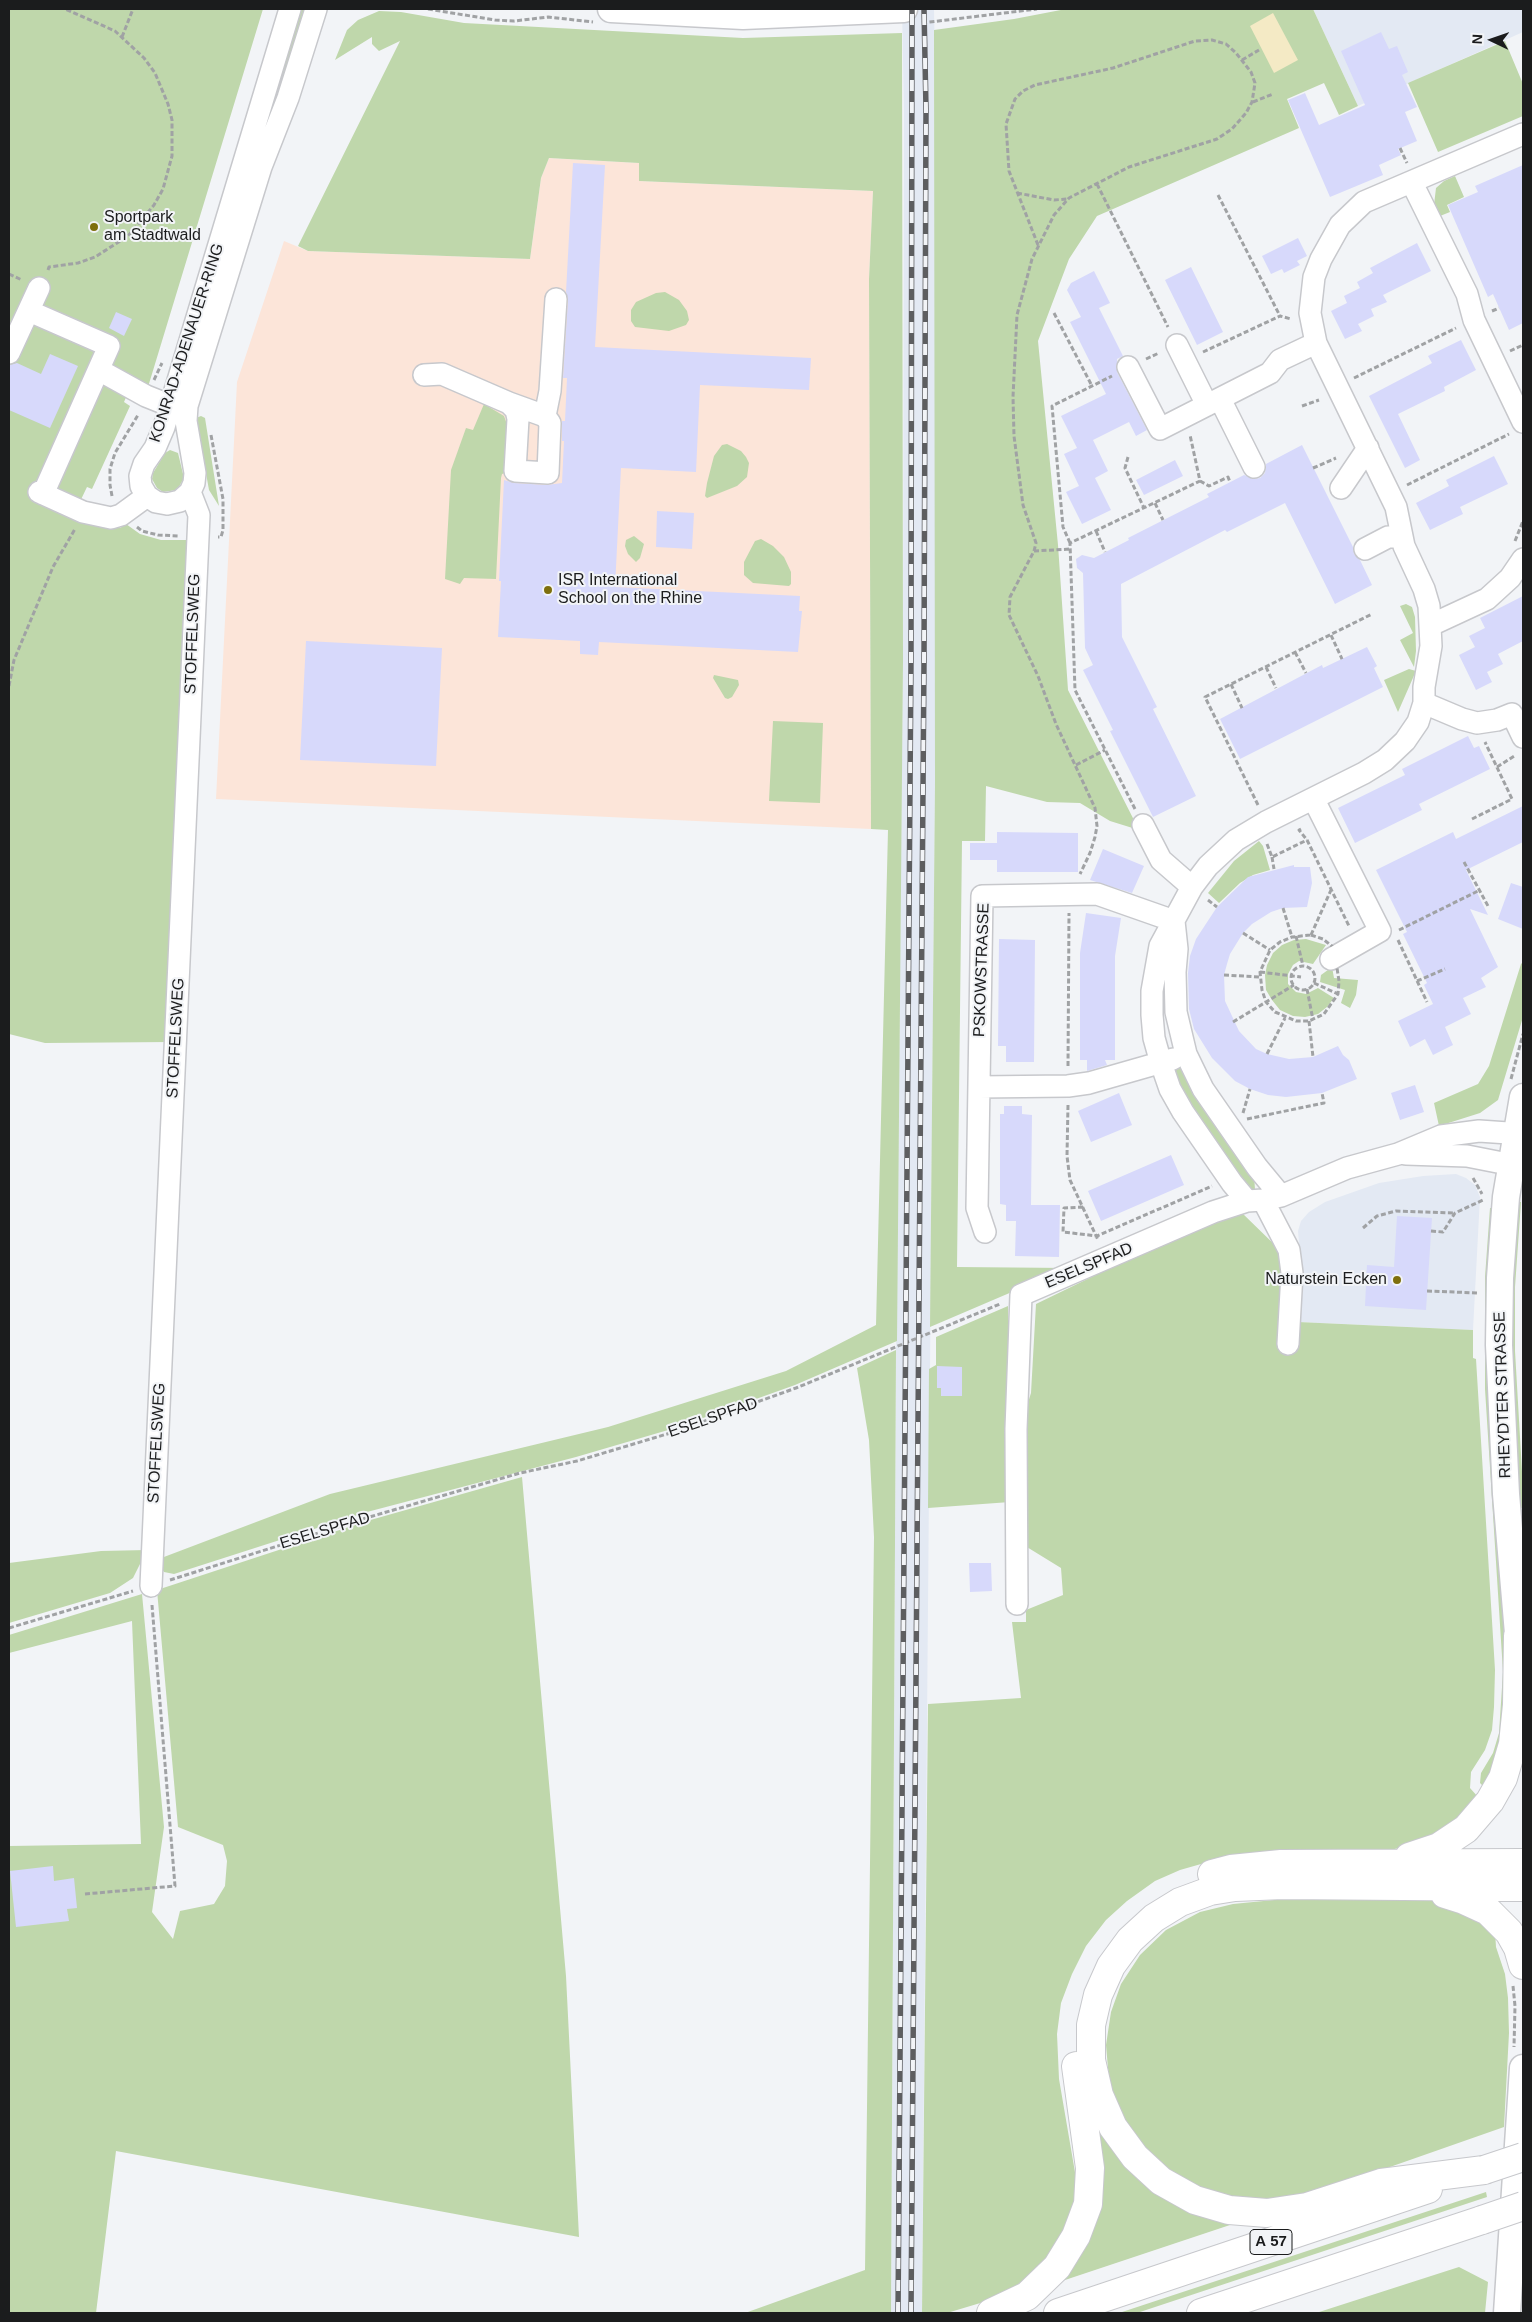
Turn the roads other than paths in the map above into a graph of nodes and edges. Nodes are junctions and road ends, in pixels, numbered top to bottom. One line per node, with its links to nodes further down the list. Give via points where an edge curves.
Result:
1 (290, 9): 6 (street, KONRAD-ADENAUER-RING)
2 (316, 9): 6 (street, KONRAD-ADENAUER-RING, via 288,98)
3 (611, 9): 4 (main road, via 743,16)
4 (904, 9)
5 (1523, 134): 7 (street)
6 (252, 165): 19 (street, KONRAD-ADENAUER-RING)
7 (1411, 176): 11 (street, via 1364,202 1340,225 1329,242 1314,278 1311,296 1311,327); 21 (street, via 1467,294 1474,320)
8 (39, 288): 10 (street)
9 (556, 300): 20 (street, via 550,391)
10 (29, 311): 12 (street); 15 (street, via 109,346)
11 (1316, 343): 17 (street, via 1280,360 1270,373); 22 (street)
12 (9, 353)
13 (1181, 353): 17 (street)
14 (1128, 367): 17 (street, via 1160,429)
15 (99, 370): 19 (street, via 130,388); 26 (street, via 41,493 83,512 111,518 121,515)
16 (424, 375): 18 (street, via 442,374)
17 (1214, 402): 23 (street, via 1239,436)
18 (508, 403): 20 (street); 20 (street, via 516,410 518,419 515,471 548,473 550,423)
19 (179, 406): 25 (street, KONRAD-ADENAUER-RING, via 186,421 195,473); 26 (street, KONRAD-ADENAUER-RING, via 144,464 140,476)
20 (545, 416)
21 (1519, 427)
22 (1368, 448): 24 (street); 27 (street, via 1396,507)
23 (1254, 466)
24 (1341, 488)
25 (190, 492): 26 (street, via 180,501 167,504); 48 (street, STOFFELSWEG, via 199,515)
26 (147, 496)
27 (1402, 536): 28 (street, via 1388,537); 30 (street, via 1411,573 1424,589)
28 (1365, 549)
29 (1523, 559): 30 (street, via 1510,578 1487,600)
30 (1431, 625): 31 (street)
31 (1424, 703): 32 (street, via 1476,723 1512,714); 33 (street, via 1418,722 1386,760)
32 (1523, 737)
33 (1314, 800): 35 (street, via 1236,840 1220,853); 37 (street, via 1380,931)
34 (1143, 825): 35 (street, via 1161,860)
35 (1192, 887): 36 (street)
36 (1174, 921): 38 (street, via 1178,949 1176,1012); 39 (street, via 1160,946 1152,991 1154,1038); 40 (street, PSKOWSTRASSE, via 1097,894 982,896)
37 (1331, 959)
38 (1186, 1054): 39 (street); 45 (street, via 1208,1096 1257,1167)
39 (1161, 1063): 40 (street, via 1068,1086); 45 (street, via 1183,1112 1232,1183)
40 (979, 1087): 46 (street, PSKOWSTRASSE, via 977,1208)
41 (1523, 1098): 42 (main road, RHEYDTER STRASSE)
42 (1520, 1133): 43 (street, ESELSPFAD, via 1479,1131 1441,1136); 44 (main road, RHEYDTER STRASSE)
43 (1398, 1154): 44 (street, ESELSPFAD, via 1467,1156); 45 (street, ESELSPFAD, via 1347,1168)
44 (1517, 1165): 50 (main road, RHEYDTER STRASSE, via 1500,1278 1499,1345 1506,1494)
45 (1264, 1199): 47 (street, via 1289,1250 1292,1273); 49 (street, ESELSPFAD, via 1213,1212 1022,1295 1016,1429)
46 (985, 1232)
47 (1288, 1344)
48 (151, 1586)
49 (1017, 1604)
50 (1518, 1636): 51 (main road, RHEYDTER STRASSE); 53 (highway, via 1513,1744 1503,1778 1490,1801 1466,1829 1439,1847)
51 (1523, 1693)
52 (1523, 1863): 53 (highway)
53 (1382, 1864): 61 (highway, via 1281,1864 1201,1876 1146,1902 1119,1928 1098,1958 1083,1990 1077,2027 1076,2061 1090,2168 1088,2204 1076,2236 1057,2267 1027,2296)
54 (1523, 1887): 55 (highway)
55 (1424, 1888): 56 (highway, via 1488,1911 1509,1932); 59 (highway, via 1235,1887 1210,1891 1180,1902 1154,1918 1130,1940 1111,1966 1098,1994 1091,2060 1099,2095 1113,2126 1135,2157 1161,2181 1195,2200 1228,2210 1266,2213 1307,2207 1381,2183)
56 (1523, 1965)
57 (1523, 2068): 64 (main road)
58 (1523, 2157): 59 (highway, A 57, bridge)
59 (1484, 2170): 62 (highway, A 57)
60 (1523, 2206): 63 (highway, bridge)
61 (992, 2313)
62 (1058, 2313)
63 (1201, 2313)
64 (1507, 2313)

